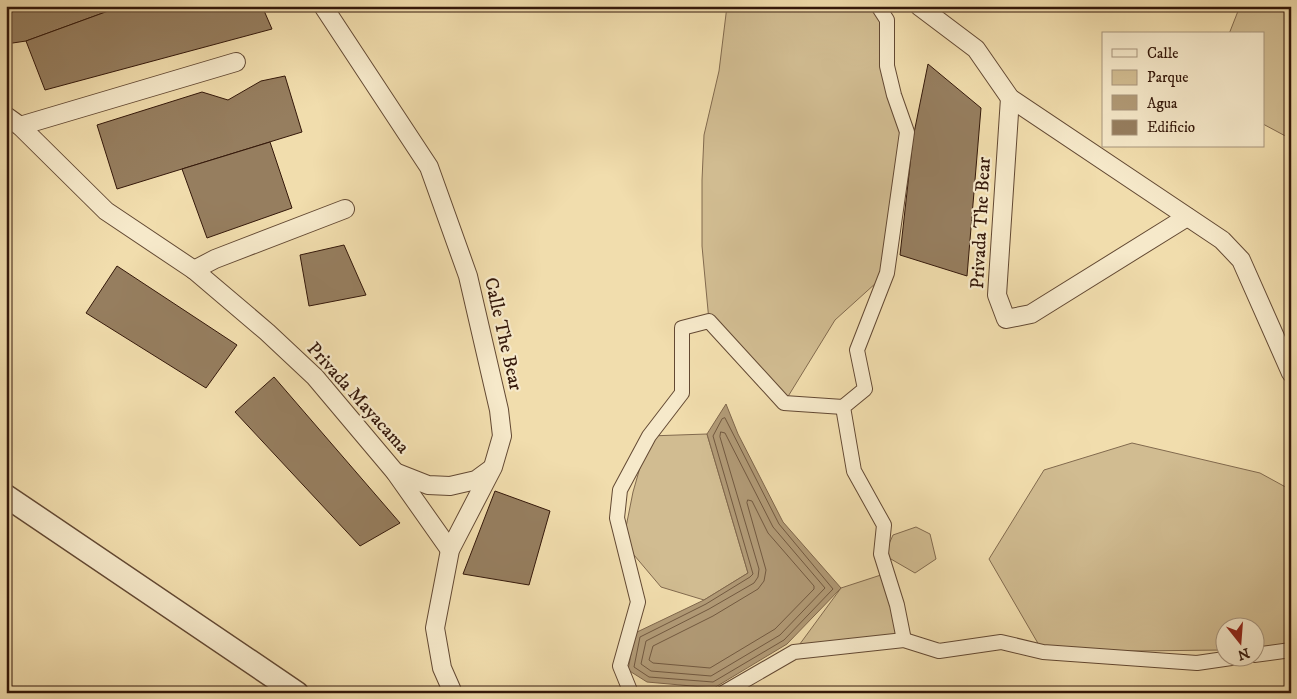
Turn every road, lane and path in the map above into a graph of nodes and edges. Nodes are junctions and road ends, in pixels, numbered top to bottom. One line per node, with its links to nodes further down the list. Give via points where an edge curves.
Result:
1 (323, 6): 12 (street, Calle The Bear, via 429,167 468,276 498,410 502,436)
2 (878, 6): 11 (street, via 887,20 887,66 907,132 887,273 857,350 865,389)
3 (919, 6): 5 (street, via 976,49)
4 (236, 62): 6 (street, Privada Mayacama)
5 (1010, 98): 8 (street); 8 (street, Privada The Bear, via 996,295 1006,319 1031,314)
6 (13, 121): 9 (street, Privada Mayacama, via 106,211)
7 (346, 209): 9 (street)
8 (1187, 216): 10 (street, via 1222,240 1241,260)
9 (194, 270): 13 (street, Privada Mayacama, via 315,376)
10 (1291, 373)
11 (843, 407): 16 (street, via 854,471 884,525 881,554); 22 (street, via 784,403 709,321 682,328 682,393 649,436 620,490 617,518 638,602 620,666)
12 (493, 467): 13 (street, via 476,480 450,486 428,485); 15 (street, Calle The Bear)
13 (395, 472): 15 (street, Privada Mayacama)
14 (6, 496): 20 (street)
15 (450, 550): 21 (street, Calle The Bear, via 435,628 442,668)
16 (904, 640): 19 (street, via 939,651 1001,642 1044,652 1197,663); 23 (street, via 794,652)
17 (1291, 650): 18 (street)
18 (1264, 654)
19 (1214, 661)
20 (297, 693)
21 (452, 693)
22 (630, 693)
23 (723, 693)

